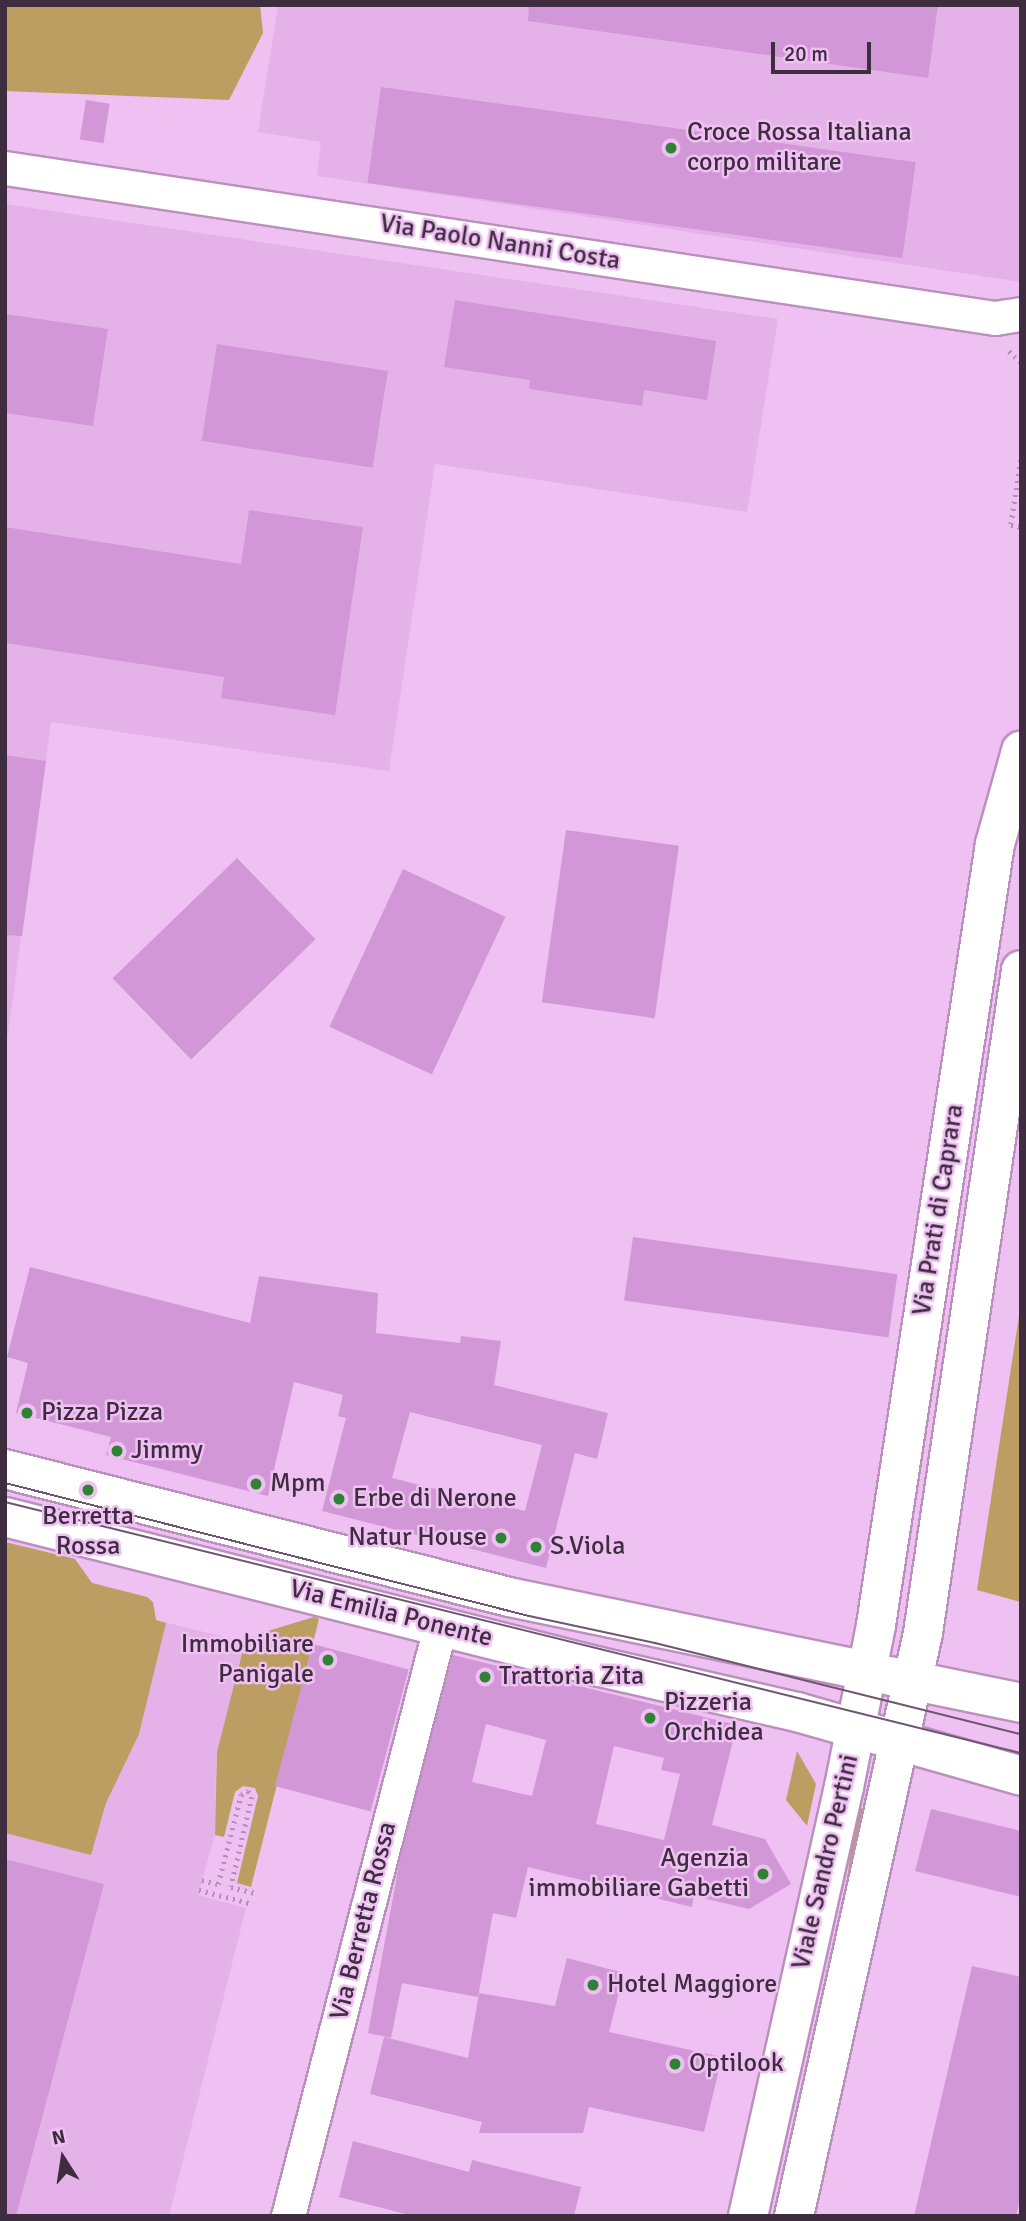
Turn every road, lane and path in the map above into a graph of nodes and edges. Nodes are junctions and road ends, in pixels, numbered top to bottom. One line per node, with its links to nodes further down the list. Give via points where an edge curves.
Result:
1 (5, 168): 2 (street, Via Paolo Nanni Costa)
2 (1008, 316): 3 (street, Via Paolo Nanni Costa)
3 (1021, 339)
4 (1021, 460): 5 (path, via 1011,525)
5 (1021, 527)
6 (1021, 751): 11 (main road, Via Prati di Caprara, via 995,844)
7 (1021, 970): 12 (main road, Via Prati di Caprara)
8 (5, 1469): 11 (main road, Via Emilia Ponente, via 509,1597)
9 (5, 1517): 10 (main road, Via Emilia Ponente)
10 (440, 1627): 14 (main road, Via Emilia Ponente); 21 (street, Via Berretta Rossa)
11 (867, 1671): 12 (main road, Via Emilia Ponente); 14 (main road, Viale Sandro Pertini)
12 (913, 1680): 13 (main road, Via Emilia Ponente); 15 (main road, Viale Sandro Pertini)
13 (1021, 1703)
14 (855, 1728): 15 (main road, Via Emilia Ponente); 22 (main road, Viale Sandro Pertini)
15 (900, 1743): 16 (main road, Via Emilia Ponente); 23 (main road, Viale Sandro Pertini)
16 (1021, 1776)
17 (202, 1880): 19 (path, via 218,1884 241,1795 248,1791 253,1797 231,1886)
18 (199, 1890): 20 (path)
19 (255, 1893)
20 (253, 1904)
21 (288, 2216)
22 (748, 2216)
23 (794, 2216)

